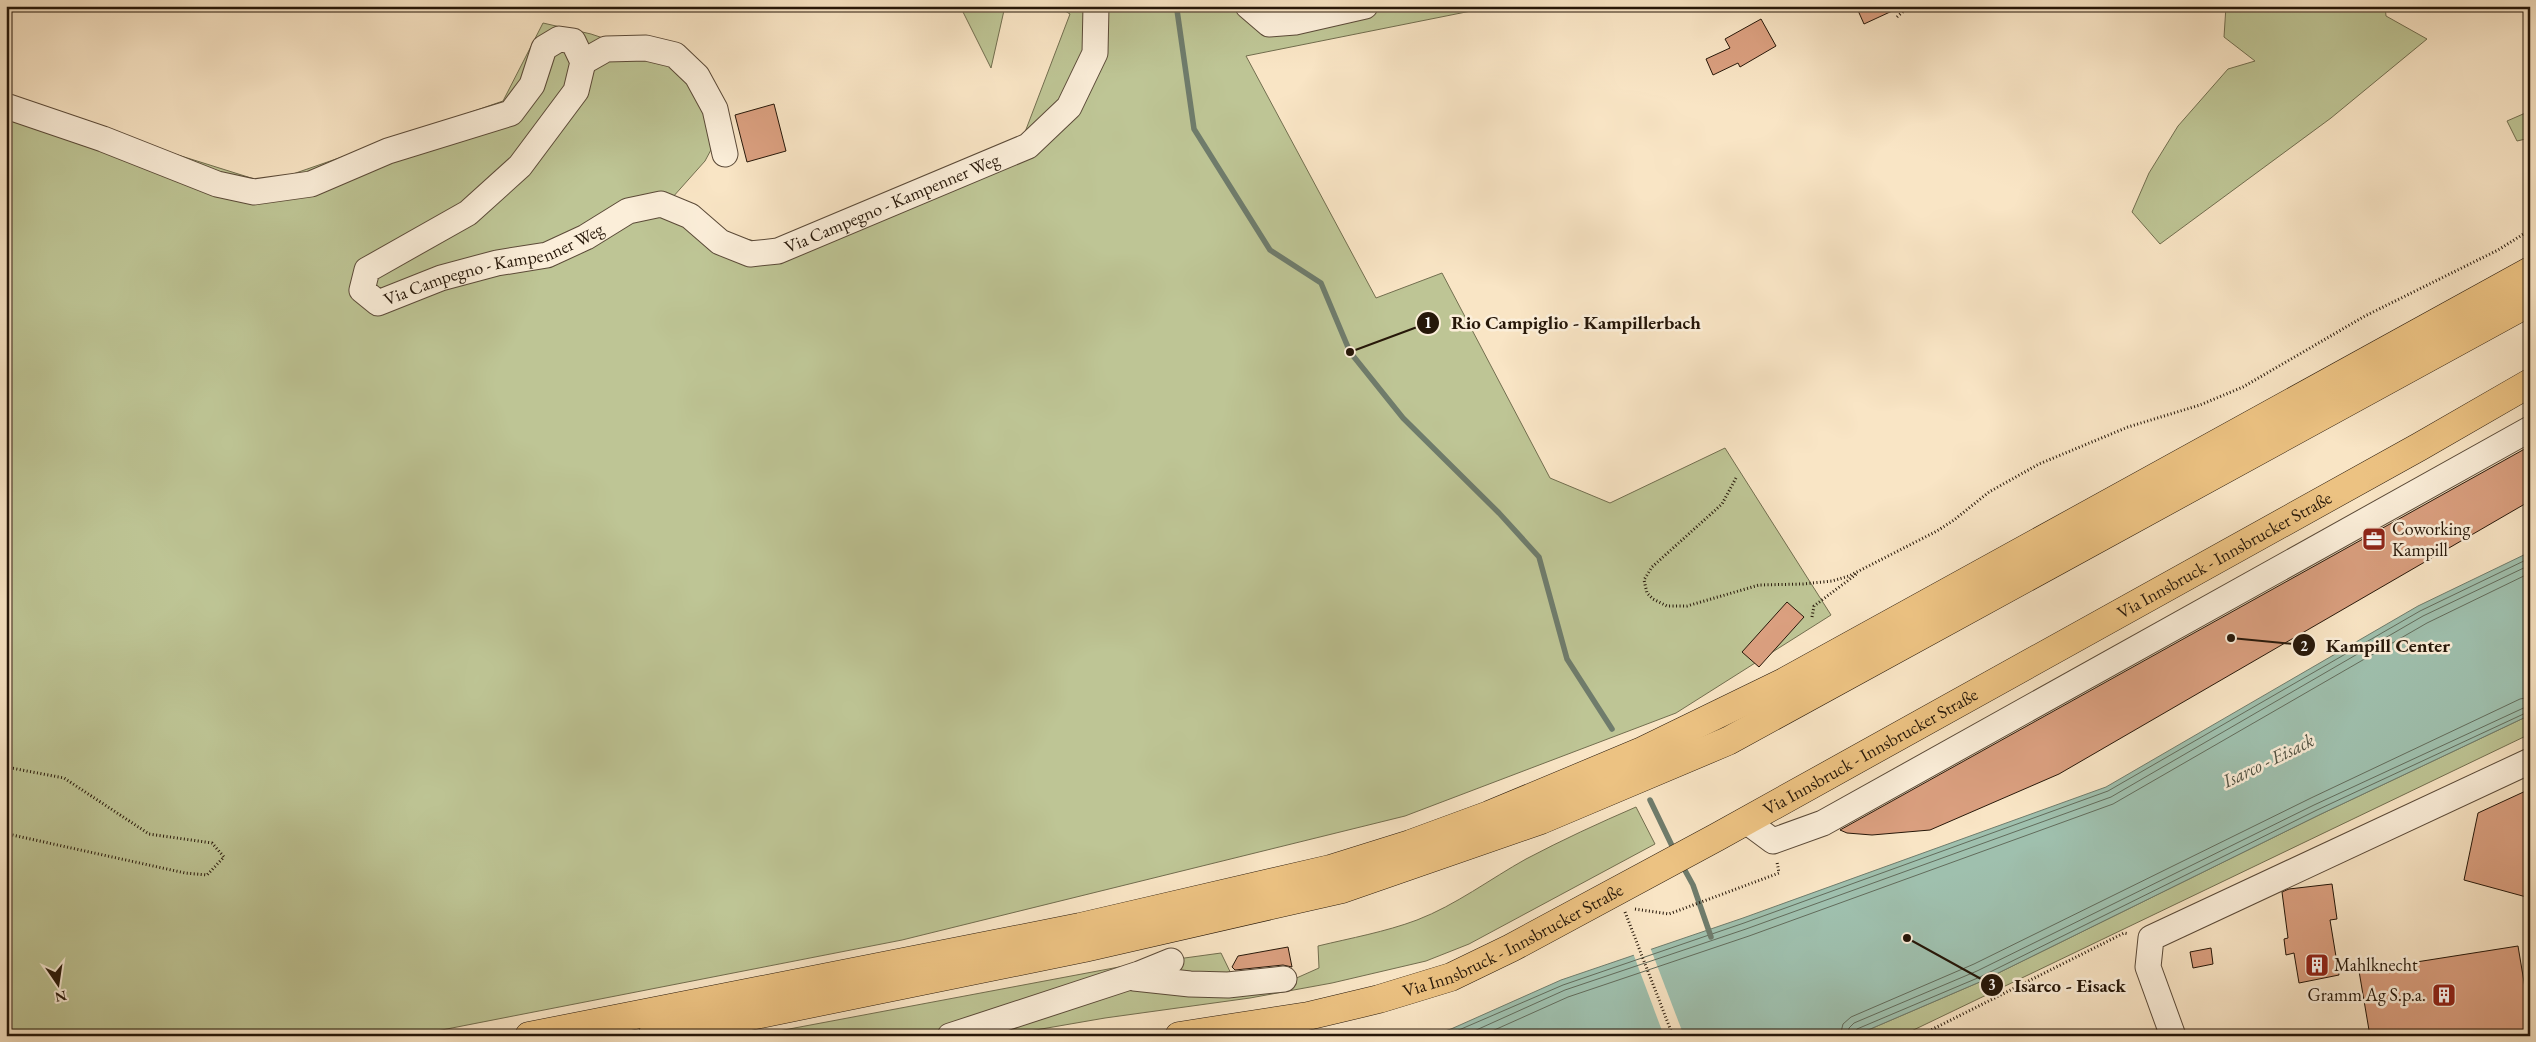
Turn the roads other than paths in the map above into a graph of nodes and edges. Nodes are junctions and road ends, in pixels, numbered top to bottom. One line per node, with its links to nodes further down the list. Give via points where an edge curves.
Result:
1 (1096, 6): 4 (street, Via Campegno - Kampenner Weg, via 1095,54 1069,107 1028,146 778,252 750,254 720,242 690,216 661,204 628,211 586,237 547,255 497,263 441,278 378,303 362,290 366,270 468,213 520,166 576,90)
2 (1248, 6): 3 (street, via 1269,24 1295,22)
3 (1365, 6)
4 (583, 62): 5 (street, via 573,41 559,39 544,48 532,85 511,113 388,151 311,184 254,192 218,184 103,139); 6 (street, via 606,49 646,48 675,56 697,76 715,109)
5 (6, 106)
6 (725, 154)
7 (2530, 271): 18 (main road, via 1784,682 1640,752 1489,815 1330,869 1080,927)
8 (2530, 302): 19 (main road, via 1728,741 1541,820 1342,889 1084,948)
9 (2530, 383): 11 (main road, Via Innsbruck - Innsbrucker Straße)
10 (2530, 429): 12 (street)
11 (2209, 564): 12 (street); 14 (main road, Via Innsbruck - Innsbrucker Straße)
12 (2229, 596): 14 (street, via 1823,823 1773,842)
13 (2530, 761): 22 (street, via 2151,938 2148,967)
14 (1746, 821): 21 (main road, Via Innsbruck - Innsbrucker Straße, via 1512,948 1451,976 1379,999 1308,1016)
15 (1170, 961): 16 (street)
16 (1130, 977): 17 (street, via 1228,985); 20 (street)
17 (1284, 979)
18 (530, 1036)
19 (652, 1036)
20 (950, 1036)
21 (1179, 1036)
22 (2173, 1036)

